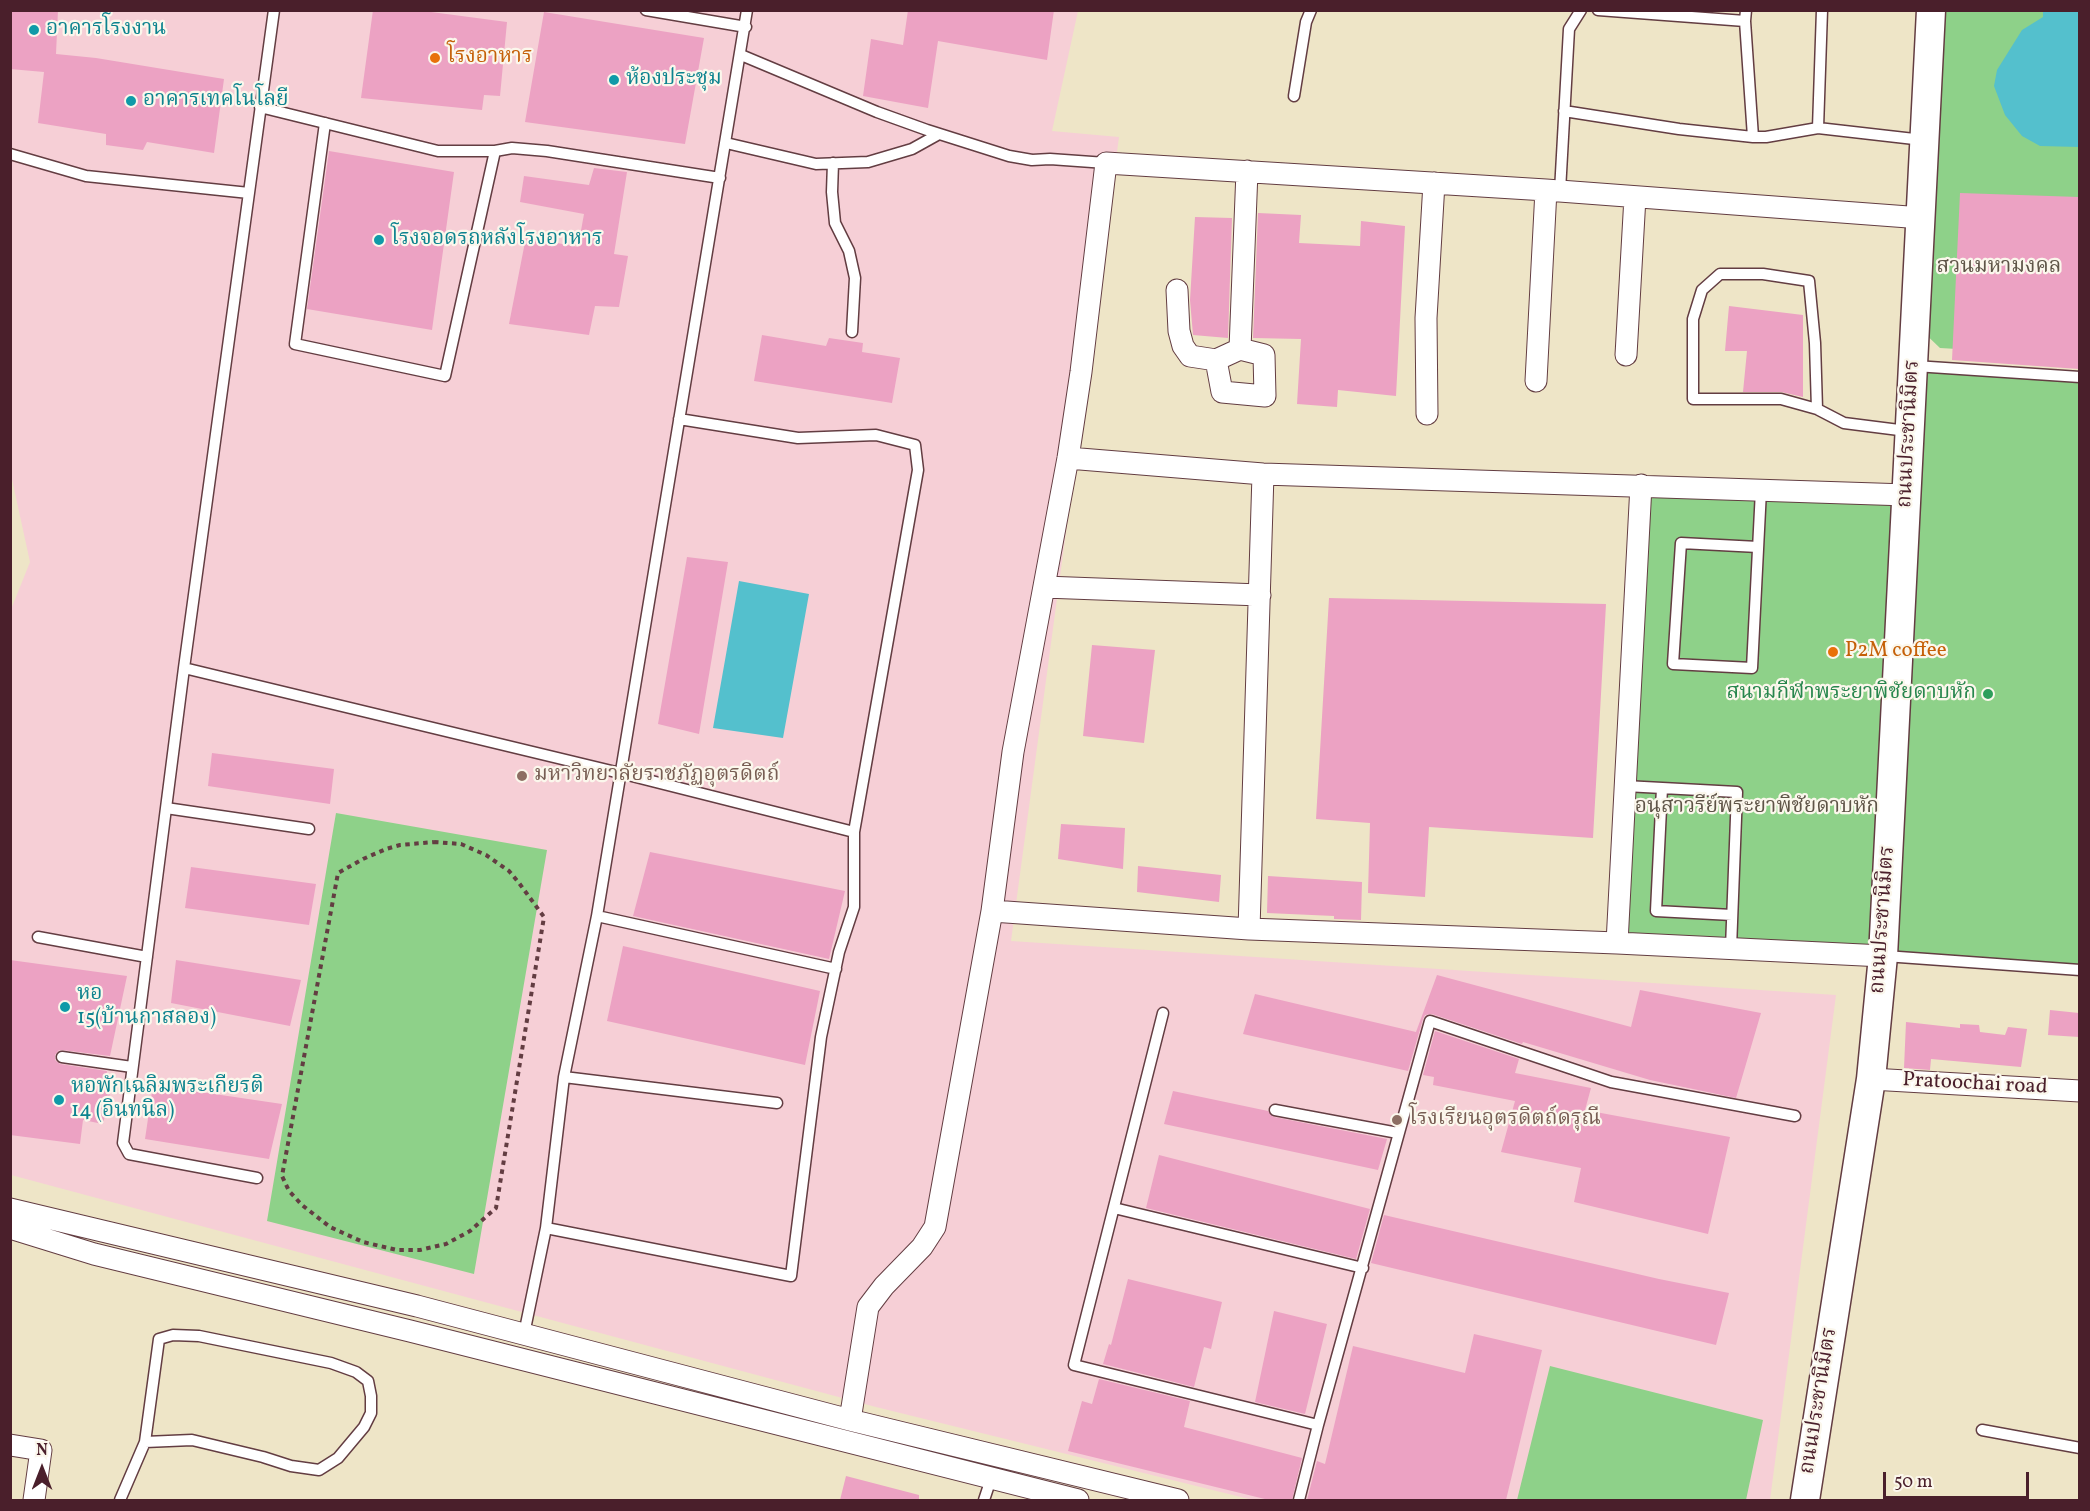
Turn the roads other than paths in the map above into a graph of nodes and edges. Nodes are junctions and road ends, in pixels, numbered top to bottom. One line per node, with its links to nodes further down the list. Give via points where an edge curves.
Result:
1 (273, 10): 13 (lane)
2 (646, 10): 10 (lane)
3 (747, 10): 10 (lane)
4 (1311, 10): 12 (lane)
5 (1581, 10): 14 (lane, via 1569,30)
6 (1598, 10): 9 (lane)
7 (1822, 10): 16 (lane)
8 (1931, 10): 19 (main road, ถนนประชานิมิตร)
9 (1746, 16): 18 (lane)
10 (746, 27): 11 (lane)
11 (741, 56): 17 (lane); 20 (lane)
12 (1294, 96)
13 (260, 107): 15 (lane); 29 (lane)
14 (1564, 111): 18 (lane); 28 (lane)
15 (325, 123): 21 (lane, via 438,151); 21 (lane, via 296,344 445,376)
16 (1818, 128): 18 (lane); 19 (lane)
17 (939, 134): 23 (lane, via 890,156 868,162); 24 (lane, via 1032,160)
18 (1753, 137)
19 (1924, 140): 31 (main road, ถนนประชานิมิตร)
20 (726, 143): 23 (lane, via 816,164); 26 (lane)
21 (495, 151): 26 (lane, via 547,151)
22 (10, 154): 29 (lane, via 86,176)
23 (833, 163): 33 (lane, via 835,223 849,251 855,278)
24 (1106, 163): 25 (street); 44 (street)
25 (1247, 171): 27 (street); 34 (street)
26 (720, 178): 42 (lane)
27 (1434, 183): 28 (street); 41 (street, via 1426,318)
28 (1553, 190): 30 (street); 39 (street)
29 (249, 193): 52 (lane)
30 (1635, 196): 31 (street); 35 (street)
31 (1922, 218): 37 (main road, ถนนประชานิมิตร)
32 (1177, 290): 36 (street, via 1183,346 1190,356)
33 (852, 332)
34 (1240, 349): 36 (street); 36 (street, via 1264,355 1265,396 1222,392)
35 (1626, 355)
36 (1216, 360)
37 (1914, 366): 38 (lane); 43 (main road, ถนนประชานิมิตร)
38 (2079, 377)
39 (1536, 381)
40 (1818, 409): 40 (lane, via 1781,399 1693,399 1693,319 1702,290 1720,274 1763,274 1809,281); 43 (lane, via 1844,423)
41 (1427, 414)
42 (679, 419): 53 (lane); 58 (lane, via 798,438 876,435 915,445 918,470)
43 (1911, 432): 48 (main road, ถนนประชานิมิตร)
44 (1068, 458): 45 (street); 50 (street)
45 (1263, 474): 46 (street); 51 (street)
46 (1641, 485): 47 (street); 54 (street)
47 (1761, 490): 48 (street); 49 (lane)
48 (1907, 495): 66 (main road, ถนนประชานิมิตร)
49 (1758, 547): 49 (lane, via 1752,668 1673,664 1681,543)
50 (1044, 587): 51 (street); 59 (street, via 1013,752)
51 (1260, 595): 62 (street)
52 (184, 668): 53 (lane); 56 (lane)
53 (620, 773): 58 (lane); 61 (lane)
54 (1625, 786): 55 (lane); 64 (street)
55 (1662, 788): 60 (lane, via 1737,792); 60 (lane, via 1656,910)
56 (166, 808): 57 (lane); 67 (lane)
57 (309, 829)
58 (854, 832): 68 (lane, via 854,907)
59 (992, 911): 62 (street); 88 (street, via 935,1227 868,1307)
60 (1732, 915): 65 (lane)
61 (597, 916): 68 (lane); 73 (lane)
62 (1249, 929): 64 (street)
63 (38, 937): 67 (lane)
64 (1617, 943): 65 (street)
65 (1731, 948): 66 (street)
66 (1883, 956): 69 (lane); 74 (main road, ถนนประชานิมิตร)
67 (147, 957): 72 (lane)
68 (836, 969): 83 (lane, via 821,1037 791,1276)
69 (2079, 970)
70 (1163, 1013): 81 (lane)
71 (62, 1057): 72 (lane)
72 (132, 1067): 80 (lane, via 123,1143 129,1154)
73 (564, 1077): 76 (lane); 83 (lane)
74 (1871, 1079): 75 (street, Pratoochai road); 101 (main road, ถนนประชานิมิตร)
75 (2079, 1091)
76 (777, 1103)
77 (1275, 1110): 79 (lane)
78 (1795, 1116): 79 (lane, via 1611,1082 1430,1021)
79 (1398, 1133): 84 (lane)
80 (257, 1178)
81 (1114, 1208): 84 (lane); 89 (lane, via 1074,1365)
82 (11, 1226): 85 (street); 86 (street, via 94,1254)
83 (546, 1228): 87 (lane)
84 (1362, 1268): 89 (lane)
85 (417, 1306): 86 (street); 87 (street)
86 (410, 1331): 94 (street)
87 (524, 1334): 88 (street)
88 (850, 1420): 99 (street)
89 (1318, 1425): 100 (lane)
90 (1982, 1430): 93 (lane)
91 (145, 1442): 91 (lane, via 159,1339 173,1335 199,1336 331,1363 368,1381 371,1413 364,1427 339,1458 320,1470 192,1440); 96 (lane)
92 (10, 1445): 95 (street, via 41,1450)
93 (2079, 1448)
94 (991, 1479): 97 (lane); 98 (street)
95 (34, 1500)
96 (120, 1500)
97 (984, 1500)
98 (1078, 1500)
99 (1178, 1500)
100 (1299, 1500)
101 (1805, 1500)

